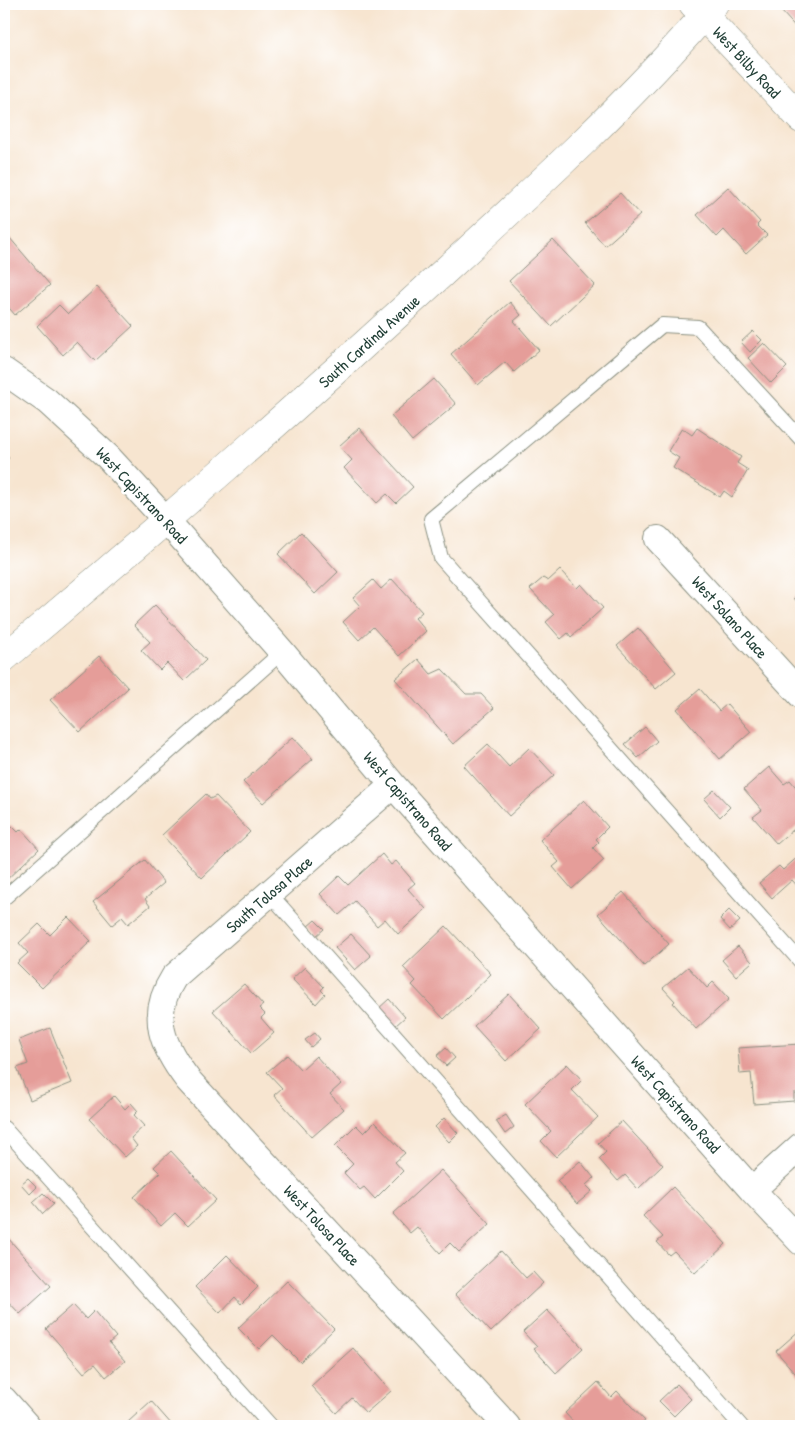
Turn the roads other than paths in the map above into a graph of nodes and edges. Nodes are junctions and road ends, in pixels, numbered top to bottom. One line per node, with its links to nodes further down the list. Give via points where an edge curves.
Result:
1 (704, 8): 2 (main road, West Bilby Road); 5 (main road, South Cardinal Avenue, via 593,135)
2 (801, 119)
3 (4, 371): 5 (street, West Capistrano Road, via 47,401 101,450)
4 (801, 439): 13 (lane, via 698,327 662,326 431,519 440,558)
5 (167, 521): 7 (street, West Capistrano Road); 8 (main road, South Cardinal Avenue)
6 (658, 539): 9 (street, West Solano Place)
7 (282, 652): 10 (street, West Capistrano Road); 12 (lane)
8 (4, 658)
9 (801, 696)
10 (393, 785): 11 (street, South Tolosa Place); 17 (street, West Capistrano Road)
11 (270, 894): 14 (street, South Tolosa Place, via 174,977 166,988); 23 (lane)
12 (4, 898)
13 (801, 962)
14 (161, 1013): 22 (street, West Tolosa Place, via 160,1024 166,1044 188,1080)
15 (4, 1128): 21 (lane)
16 (801, 1146): 17 (street)
17 (752, 1190): 18 (street, West Capistrano Road)
18 (801, 1242)
19 (4, 1400): 20 (street)
20 (27, 1426)
21 (270, 1426)
22 (507, 1426)
23 (741, 1426)

